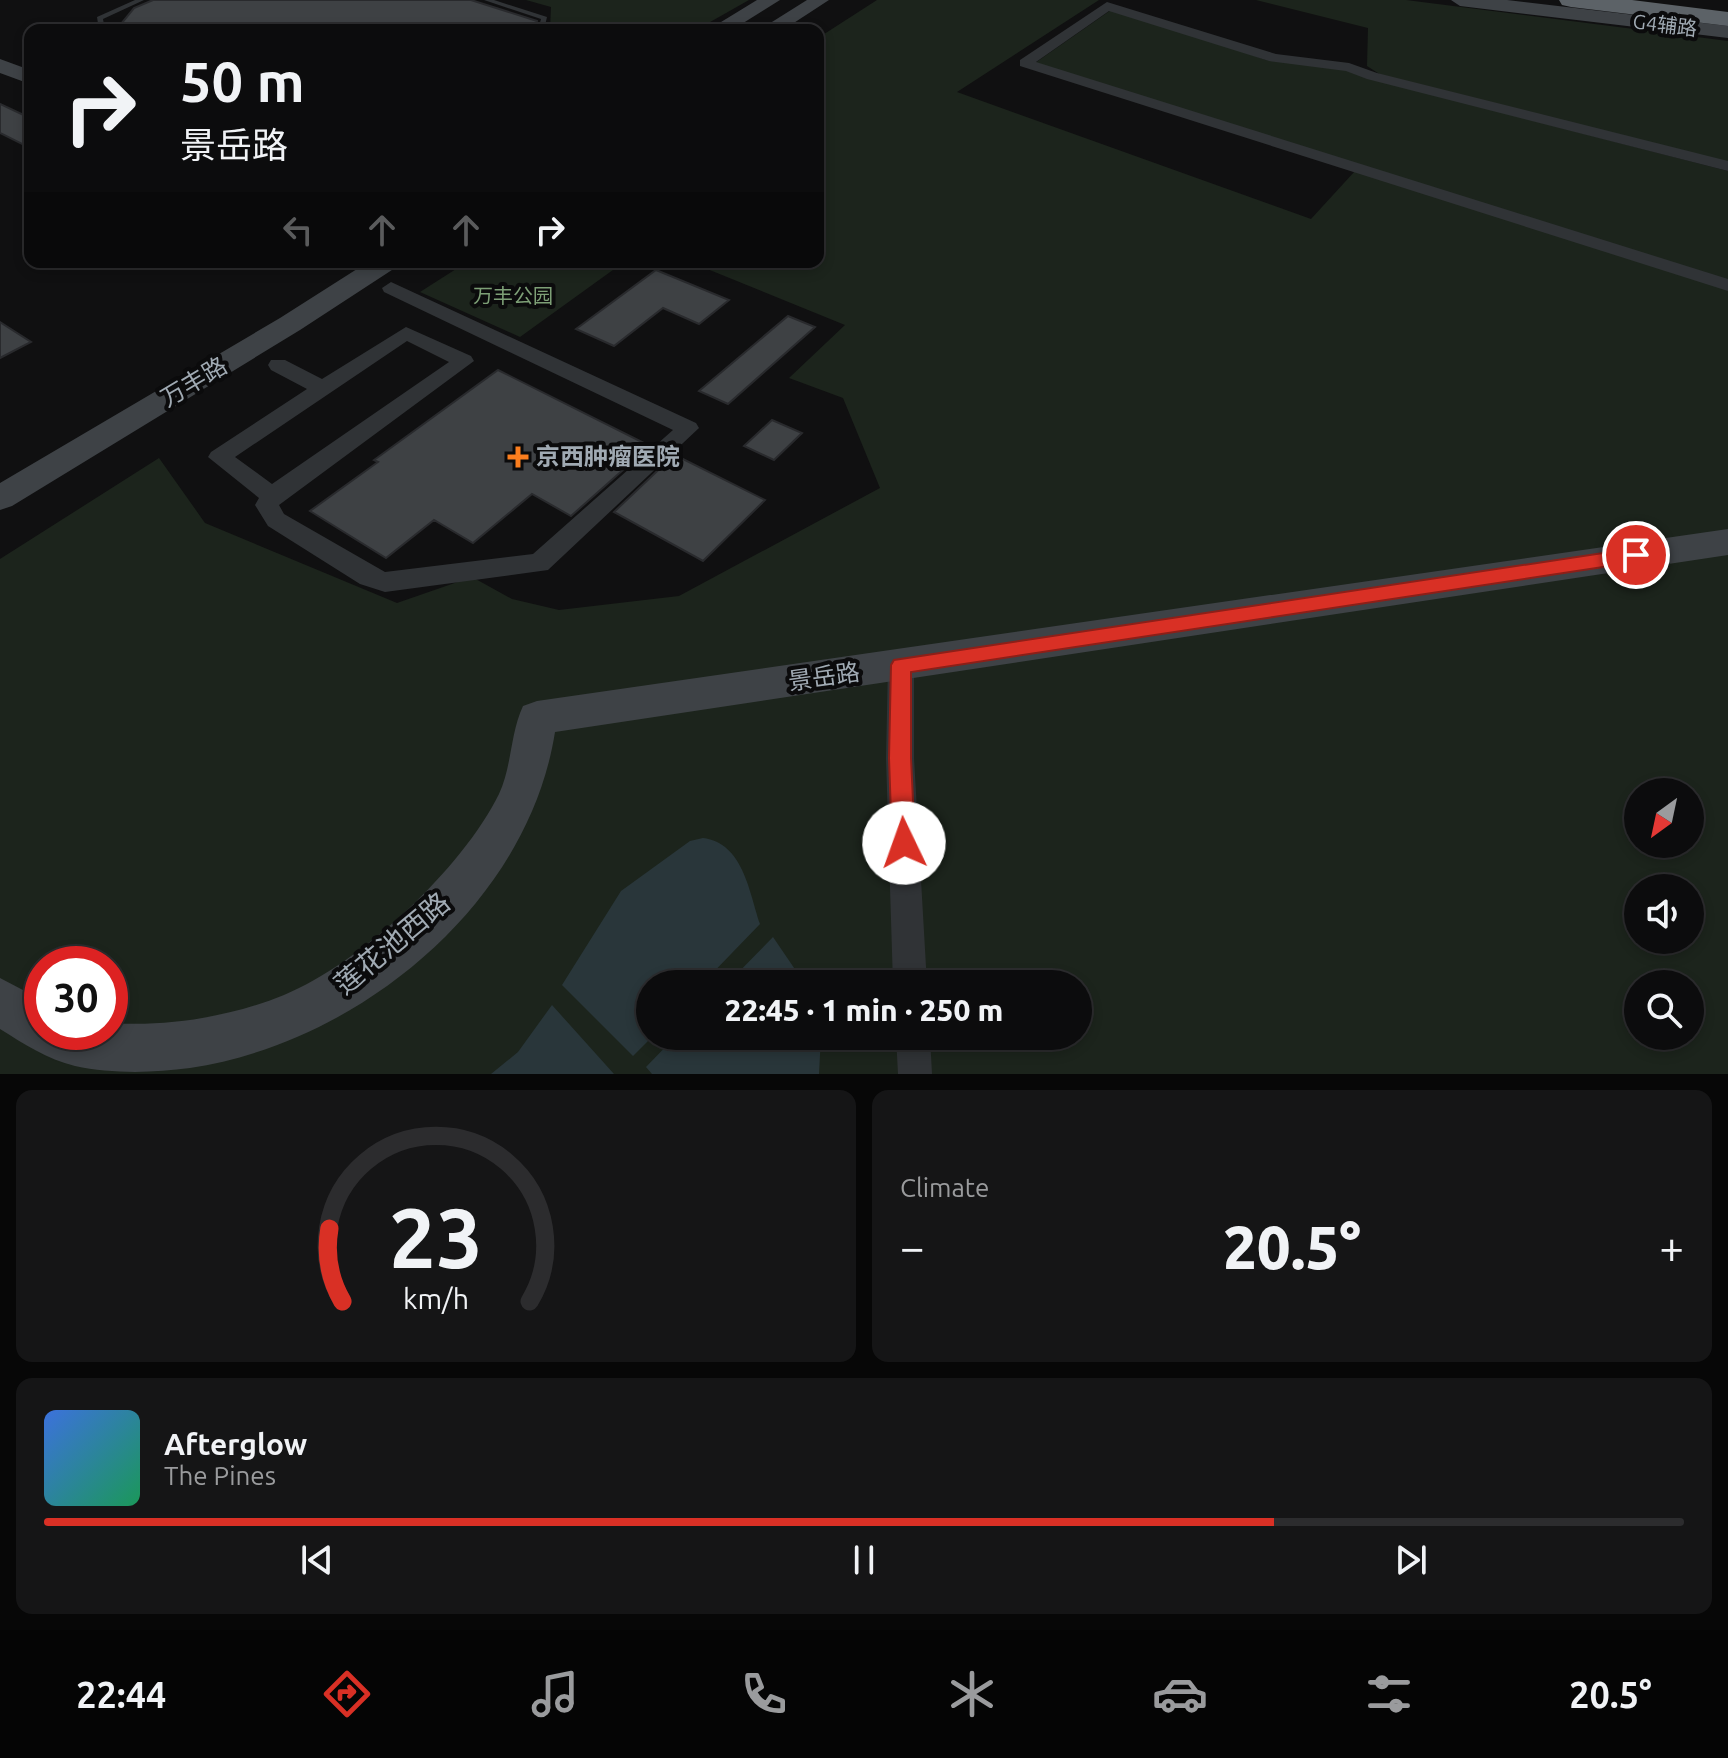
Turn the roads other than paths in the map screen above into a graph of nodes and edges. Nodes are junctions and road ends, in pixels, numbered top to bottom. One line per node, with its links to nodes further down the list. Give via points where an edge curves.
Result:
1 (141, 0): 13 (lane, via 99,18)
2 (487, 0): 14 (lane, via 545,18)
3 (771, 0): 15 (street)
4 (800, 0): 16 (street)
5 (820, 0): 17 (street)
6 (1460, 0): 18 (street, G4辅路)
7 (1571, 0): 12 (highway)
8 (1645, 0): 10 (highway)
9 (1662, 0): 10 (highway)
10 (1691, 6): 11 (highway)
11 (1728, 10)
12 (1728, 19)
13 (100, 24)
14 (543, 24)
15 (729, 24)
16 (759, 24)
17 (779, 24)
18 (1728, 32)
19 (0, 65): 20 (street)
20 (24, 75)
21 (1728, 166): 24 (street, via 1349,67 1274,58 1107,6 1025,63)
22 (331, 272): 27 (street, 万丰路)
23 (388, 275): 28 (street, via 688,428 539,563 385,582 276,520 267,505); 29 (street, 万丰路, via 290,324)
24 (1728, 285)
25 (278, 365): 26 (street)
26 (323, 388): 28 (street, via 219,457); 28 (street, via 406,333 464,361)
27 (0, 471)
28 (272, 496)
29 (0, 498)
30 (1728, 542): 31 (street, 景岳路)
31 (901, 665): 32 (street, 景岳路); 33 (street)
32 (537, 718): 36 (street, 莲花池西路, via 528,771 514,808 446,902 381,960 318,1004 249,1030 187,1045)
33 (909, 970)
34 (0, 1002): 35 (street)
35 (24, 1016)
36 (128, 1049)
37 (914, 1050): 38 (street)
38 (915, 1074)

